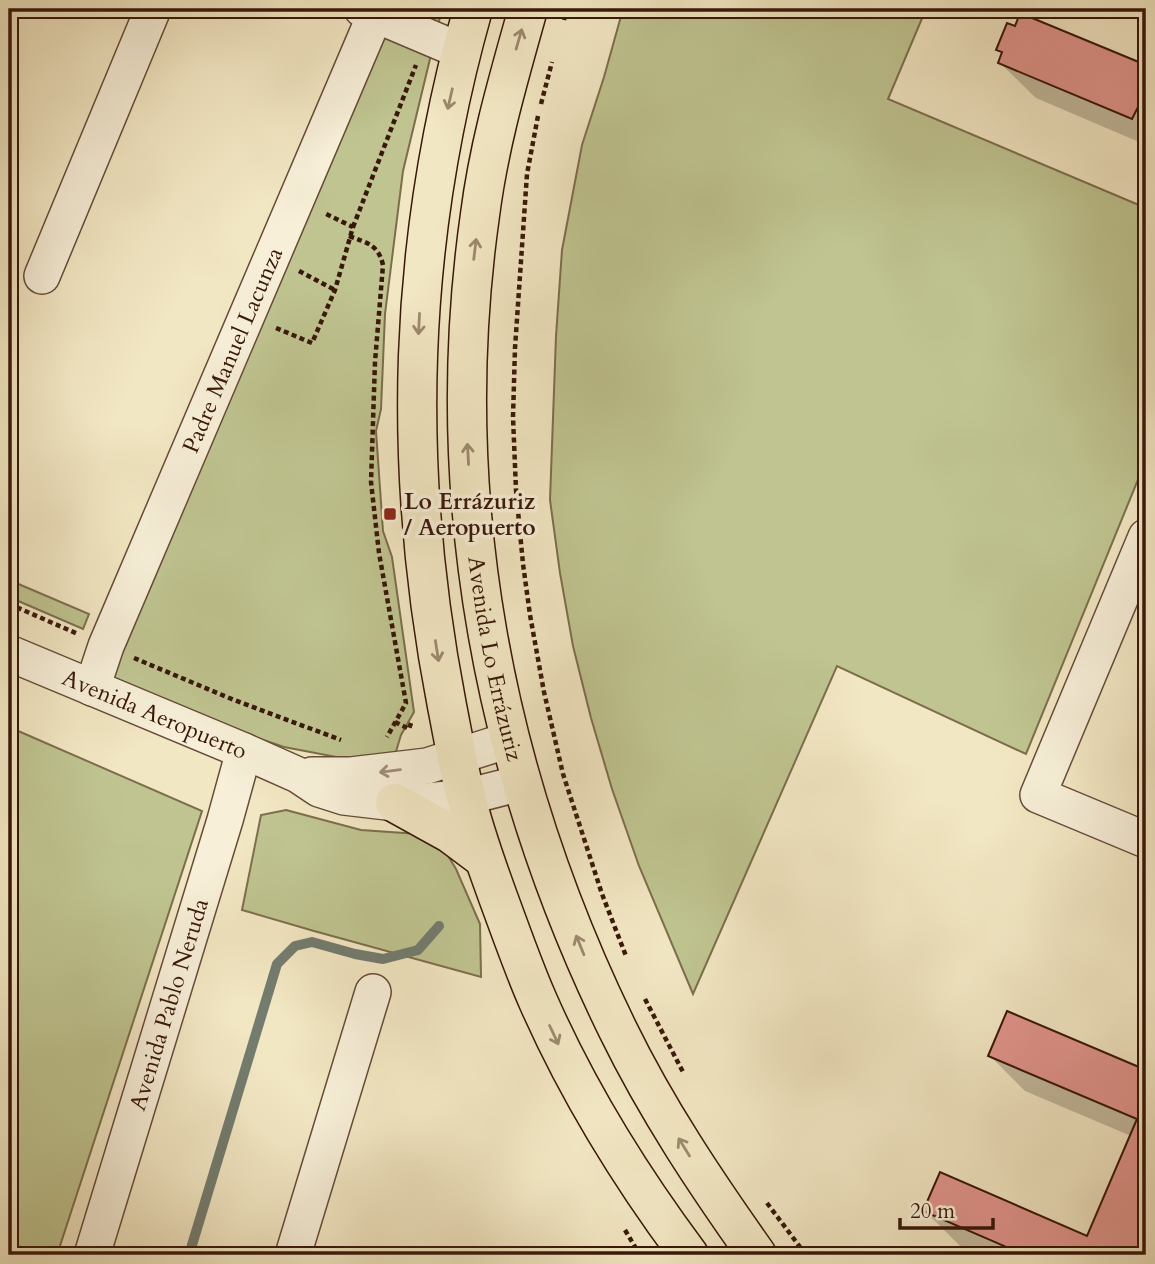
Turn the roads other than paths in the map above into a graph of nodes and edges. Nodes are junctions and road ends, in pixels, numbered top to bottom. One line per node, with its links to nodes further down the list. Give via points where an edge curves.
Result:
1 (153, 9): 6 (street)
2 (473, 9): 5 (main road)
3 (528, 9): 10 (main road, Avenida Lo Errázuriz, one-way to 3, via 478,573 466,390 480,212 505,90)
4 (369, 12): 5 (street); 9 (street, Padre Manuel Lacunza)
5 (461, 51): 12 (main road, one-way to 12, via 433,188 416,380 424,551)
6 (42, 276)
7 (1146, 537): 17 (street, via 1038,795)
8 (9, 653): 9 (street, Avenida Aeropuerto)
9 (92, 688): 11 (street, Avenida Aeropuerto)
10 (509, 740): 12 (street, Avenida Aeropuerto); 14 (main road, Avenida Lo Errázuriz)
11 (244, 751): 13 (street, Avenida Aeropuerto); 20 (street, Avenida Pablo Neruda)
12 (456, 756): 13 (street, Avenida Aeropuerto, one-way to 13, via 427,766 365,774); 15 (main road)
13 (298, 775): 16 (street, Avenida Aeropuerto, via 319,789)
14 (521, 783): 15 (street, Avenida Aeropuerto); 23 (main road, Avenida Lo Errázuriz, one-way to 14, via 683,1147 619,1033 566,910)
15 (466, 797): 16 (street, Avenida Aeropuerto); 18 (main road)
16 (395, 803): 18 (main road)
17 (1146, 840)
18 (483, 858): 22 (main road, one-way to 22, via 516,950 562,1052 626,1164)
19 (373, 992): 21 (street)
20 (92, 1255)
21 (293, 1255)
22 (690, 1255)
23 (757, 1255)

